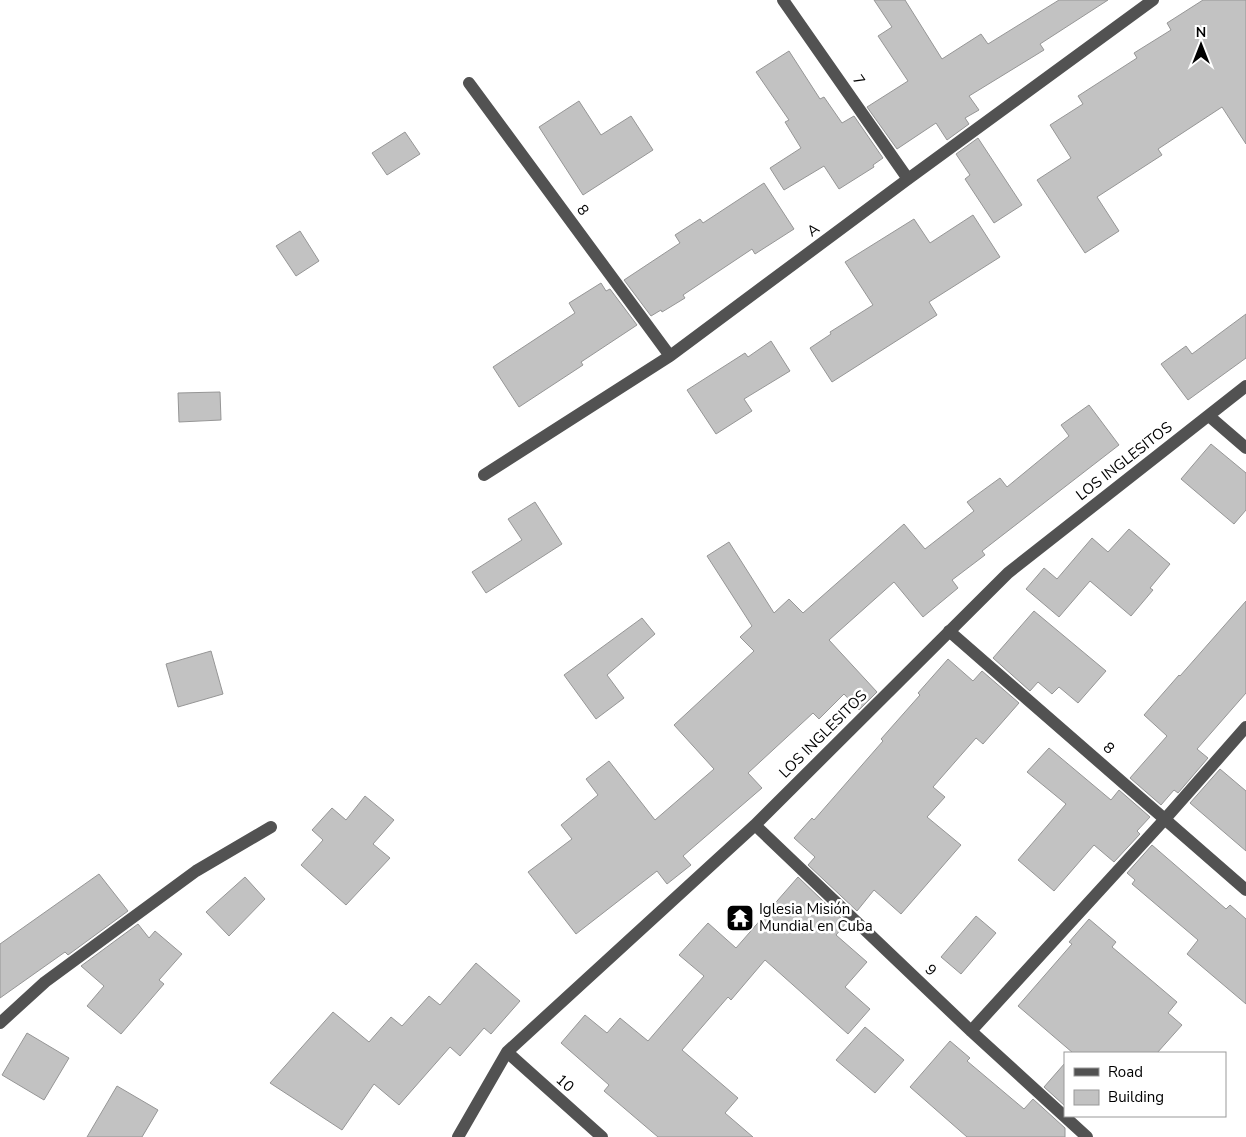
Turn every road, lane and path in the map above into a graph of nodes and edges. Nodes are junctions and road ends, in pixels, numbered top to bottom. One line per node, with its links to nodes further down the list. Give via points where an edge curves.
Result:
1 (783, 0): 4 (street, 7)
2 (1153, 0): 4 (street, A)
3 (469, 83): 5 (street, 8)
4 (908, 179): 5 (street, A)
5 (670, 356): 9 (street, A)
6 (1246, 386): 7 (street, LOS INGLESITOS)
7 (1209, 416): 8 (street); 10 (street, LOS INGLESITOS, via 1008,573)
8 (1246, 448)
9 (484, 475)
10 (950, 631): 12 (street, 8); 13 (street, LOS INGLESITOS)
11 (1246, 728): 12 (street)
12 (1165, 819): 15 (street, 8); 17 (street)
13 (755, 825): 17 (street, 9); 18 (street, LOS INGLESITOS)
14 (271, 827): 16 (street, via 196,870 45,982)
15 (1246, 890)
16 (0, 1023)
17 (971, 1031): 19 (street, 9)
18 (507, 1052): 21 (street, LOS INGLESITOS); 22 (street, 10)
19 (1064, 1116)
20 (1065, 1117): 23 (street, 9)
21 (458, 1137)
22 (602, 1137)
23 (1087, 1137)

